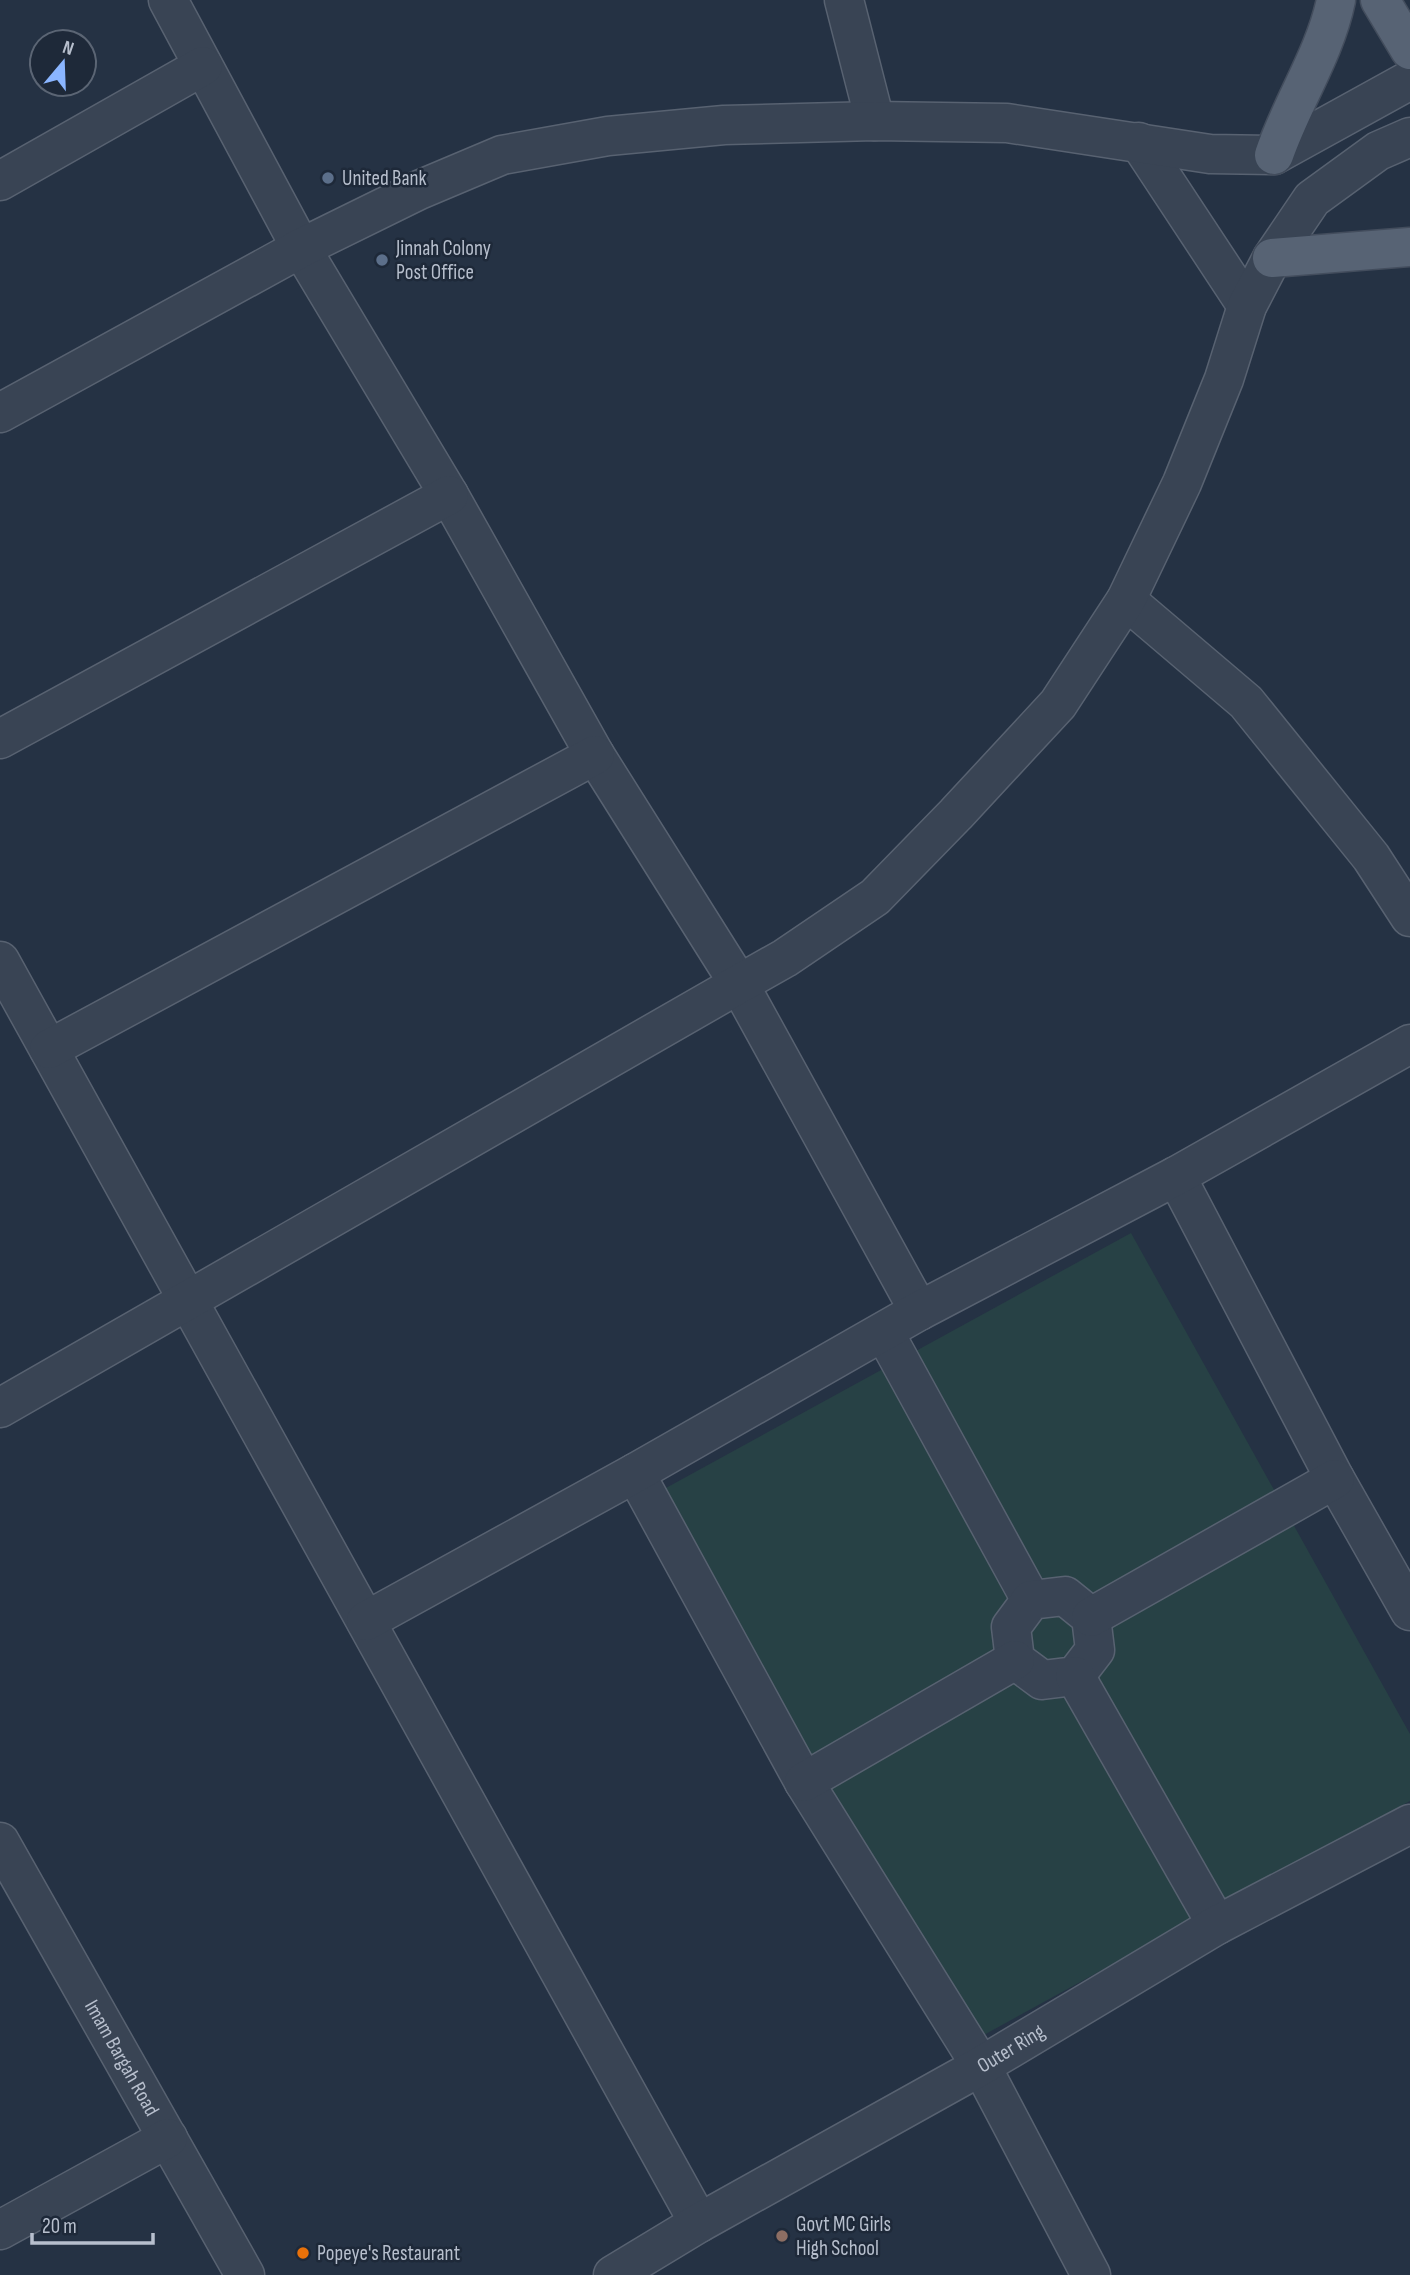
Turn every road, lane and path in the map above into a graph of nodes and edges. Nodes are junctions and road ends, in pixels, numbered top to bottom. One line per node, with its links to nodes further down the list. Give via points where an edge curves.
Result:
1 (168, 0): 6 (street)
2 (844, 0): 8 (street)
3 (1336, 0): 11 (main road, via 1331,25)
4 (1380, 0): 5 (main road)
5 (1410, 50)
6 (203, 66): 12 (street); 15 (street)
7 (1410, 80): 11 (street)
8 (875, 121): 10 (street, via 1007,123); 15 (street, via 724,125 608,136 502,155)
9 (1410, 137): 13 (street, via 1378,152)
10 (1139, 142): 11 (street, via 1210,154); 17 (street)
11 (1274, 155): 13 (street)
12 (0, 181)
13 (1312, 199): 16 (street)
14 (1410, 247): 16 (main road)
15 (301, 248): 18 (street); 19 (street)
16 (1272, 258): 17 (street)
17 (1247, 306): 20 (street, via 1224,379 1182,483)
18 (0, 413)
19 (449, 495): 21 (street); 22 (street)
20 (1126, 600): 23 (street, via 1246,702 1371,857); 25 (street, via 1058,704 876,897)
21 (0, 738)
22 (595, 755): 25 (street); 27 (street)
23 (1410, 917)
24 (0, 961): 27 (street)
25 (739, 984): 29 (street); 30 (street)
26 (1410, 1044): 28 (street)
27 (49, 1049): 29 (street)
28 (1176, 1175): 30 (street); 34 (street)
29 (188, 1302): 32 (street); 38 (street)
30 (919, 1311): 31 (street)
31 (884, 1332): 33 (street); 35 (street)
32 (0, 1408)
33 (635, 1473): 38 (street); 41 (street)
34 (1335, 1479): 36 (street); 37 (street)
35 (1031, 1601): 37 (street, via 1065,1597); 39 (street, via 1011,1627)
36 (1410, 1611)
37 (1091, 1617): 40 (street, via 1095,1650)
38 (366, 1621): 47 (street)
39 (1015, 1660): 40 (street, via 1042,1680); 41 (street)
40 (1075, 1676): 44 (street)
41 (804, 1782): 45 (street)
42 (1410, 1824): 44 (street, Outer Ring)
43 (5, 1862): 46 (street, Imam Bargah Road)
44 (1217, 1925): 45 (street, Outer Ring)
45 (981, 2066): 47 (street, Outer Ring); 51 (street)
46 (168, 2138): 48 (street); 49 (street, Imam Bargah Road)
47 (699, 2223): 50 (street, Outer Ring)
48 (0, 2230)
49 (245, 2275)
50 (613, 2275)
51 (1091, 2275)

